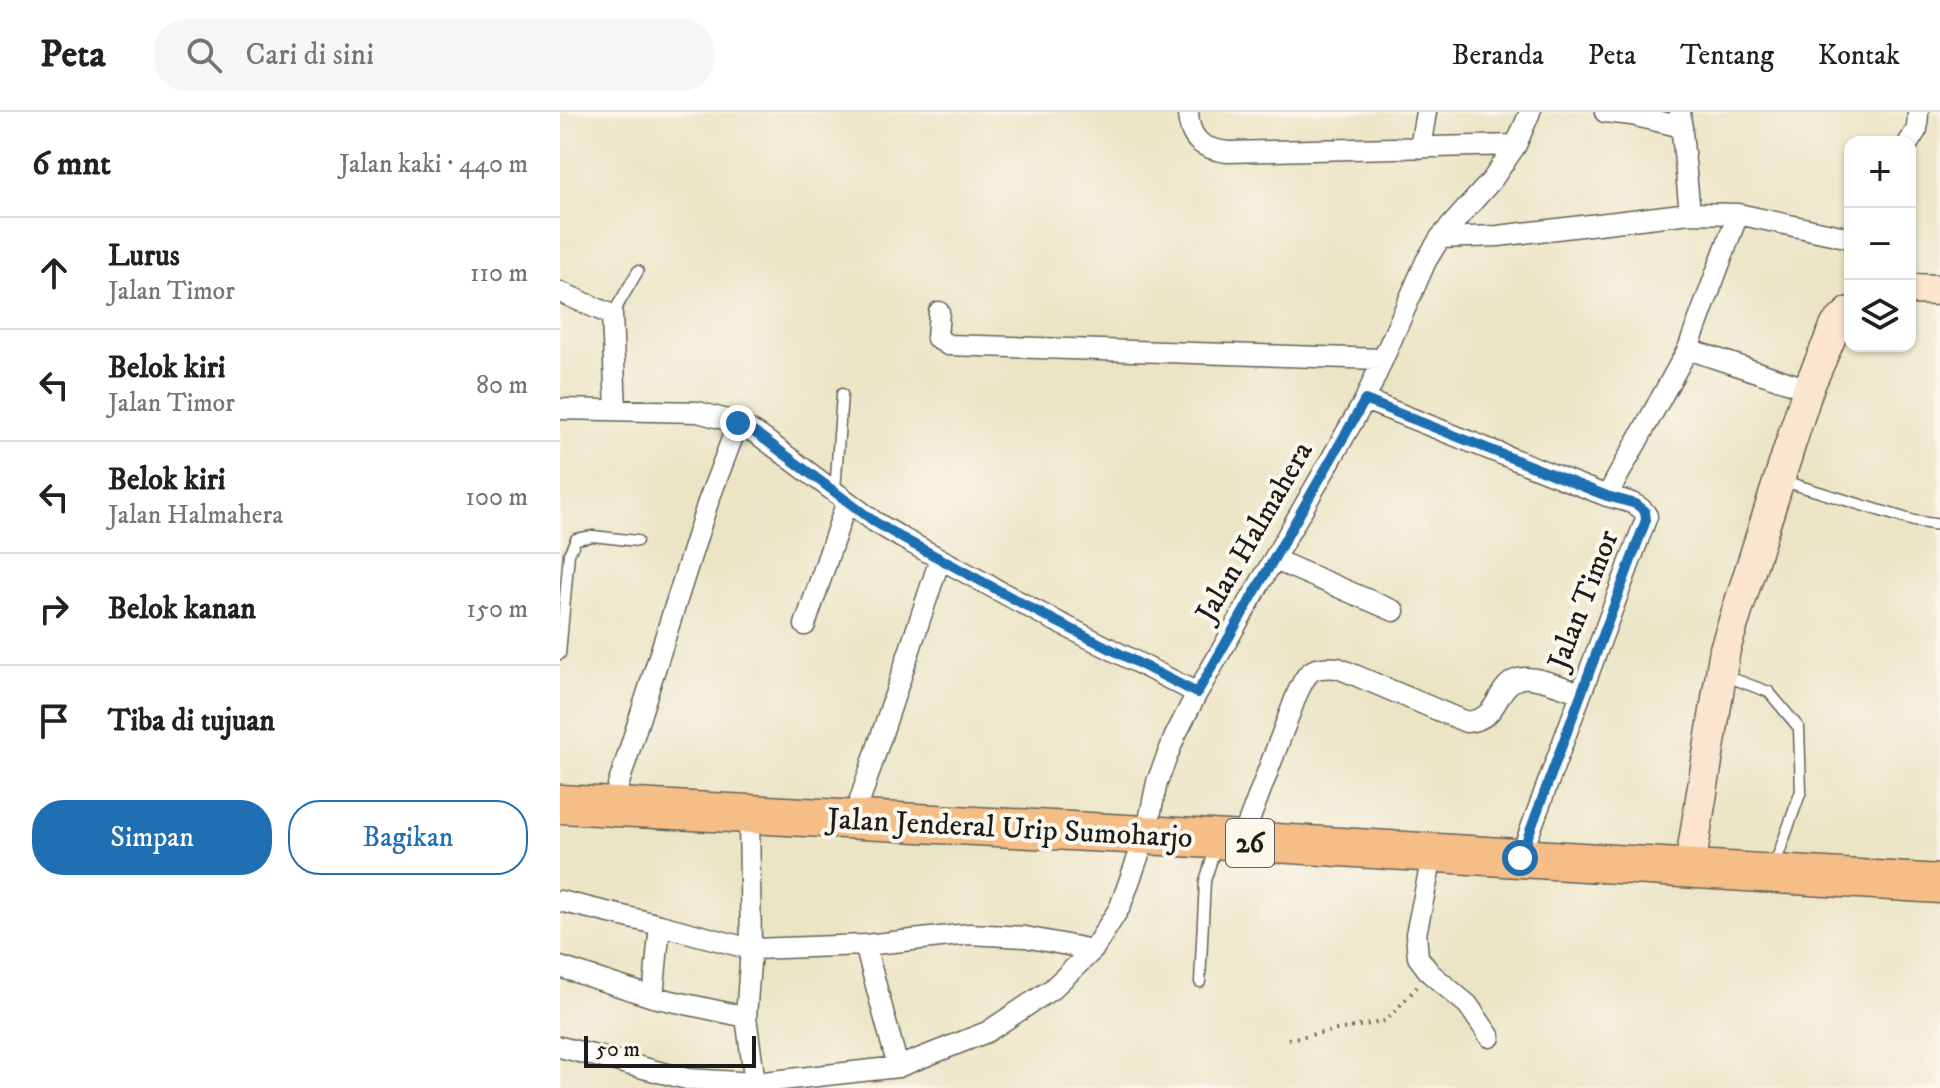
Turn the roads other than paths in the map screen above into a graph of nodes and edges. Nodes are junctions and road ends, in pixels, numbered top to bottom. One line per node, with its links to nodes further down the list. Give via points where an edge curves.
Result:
1 (1188, 112): 9 (street, via 1196,139 1213,150)
2 (1426, 112): 9 (street)
3 (1530, 112): 8 (street, Jalan Halmahera)
4 (1605, 112): 6 (street)
5 (1918, 112): 7 (street)
6 (1681, 119): 10 (street)
7 (1913, 136)
8 (1516, 145): 9 (street); 13 (street, Jalan Halmahera)
9 (1420, 148)
10 (1690, 213): 11 (street); 13 (street)
11 (1738, 214): 12 (street); 21 (street)
12 (1844, 237)
13 (1440, 238): 22 (street, Jalan Halmahera)
14 (638, 271): 19 (lane)
15 (1916, 289): 16 (street)
16 (1940, 290)
17 (560, 292): 19 (street)
18 (939, 312): 22 (street, via 937,338 948,345)
19 (612, 315): 27 (street)
20 (1844, 318): 23 (street)
21 (1688, 349): 23 (street); 31 (street)
22 (1381, 359): 25 (street, Jalan Halmahera)
23 (1808, 389): 29 (street)
24 (842, 394): 30 (lane)
25 (1365, 400): 31 (street, Jalan Timor); 35 (street, Jalan Halmahera)
26 (560, 409): 27 (street)
27 (616, 410): 28 (street, via 698,412)
28 (738, 423): 30 (street); 44 (street, via 708,502)
29 (1780, 480): 32 (lane); 40 (street)
30 (841, 496): 34 (street); 37 (street)
31 (1607, 496): 42 (street, Jalan Timor, via 1636,504 1646,520)
32 (1940, 525)
33 (637, 541): 38 (lane, via 576,539 569,554)
34 (940, 559): 41 (street); 46 (street)
35 (1275, 560): 36 (street); 41 (street, Jalan Halmahera)
36 (1394, 611)
37 (805, 625)
38 (561, 628): 39 (lane)
39 (560, 654)
40 (1721, 674): 51 (street); 52 (lane, via 1769,692 1799,728 1801,791)
41 (1197, 693): 47 (street, Jalan Halmahera, via 1157,782)
42 (1580, 693): 48 (street, via 1518,678 1480,721 1466,722 1338,668 1319,666 1306,673); 50 (street, Jalan Timor)
43 (560, 804): 44 (highway, Jalan Jenderal Urip Sumoharjo / 26)
44 (613, 807): 45 (highway, Jalan Jenderal Urip Sumoharjo / 26)
45 (749, 815): 46 (highway, Jalan Jenderal Urip Sumoharjo / 26); 57 (street)
46 (853, 821): 47 (highway, Jalan Jenderal Urip Sumoharjo / 26)
47 (1146, 835): 48 (highway, Jalan Jenderal Urip Sumoharjo / 26); 58 (street, Jalan Halmahera, via 1120,907)
48 (1230, 842): 49 (highway, Jalan Jenderal Urip Sumoharjo / 26); 60 (lane, via 1205,881)
49 (1433, 853): 50 (highway, Jalan Jenderal Urip Sumoharjo / 26); 63 (street, via 1416,934 1418,957 1468,1005)
50 (1520, 858): 51 (highway, Jalan Jenderal Urip Sumoharjo / 26)
51 (1690, 867): 52 (highway, Jalan Jenderal Urip Sumoharjo / 26)
52 (1772, 873): 53 (highway, Jalan Jenderal Urip Sumoharjo / 26)
53 (1940, 884)
54 (560, 901): 55 (street)
55 (660, 925): 57 (street); 61 (street)
56 (865, 945): 57 (street); 58 (street, via 969,934 1025,937); 65 (street)
57 (751, 949): 62 (street)
58 (1093, 950): 65 (street, Jalan Halmahera, via 1052,989 987,1032)
59 (560, 967): 61 (street)
60 (1200, 982)
61 (653, 997): 62 (street)
62 (746, 1017): 66 (street)
63 (1490, 1037)
64 (560, 1047): 66 (street, Jalan Halmahera, via 687,1079)
65 (898, 1067): 66 (street, Jalan Halmahera)
66 (755, 1083)

